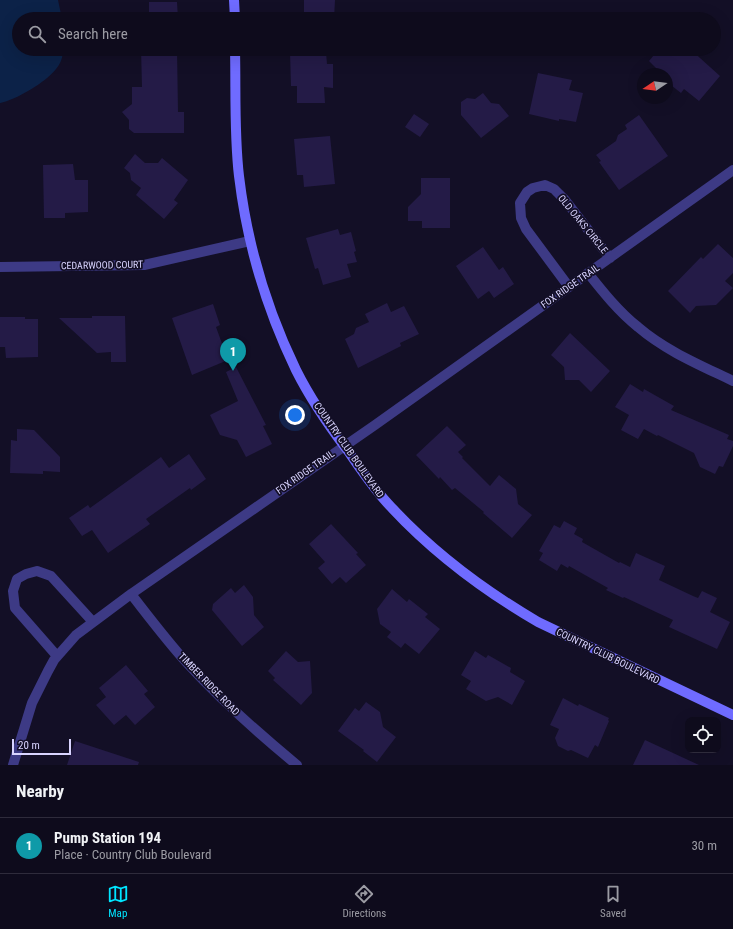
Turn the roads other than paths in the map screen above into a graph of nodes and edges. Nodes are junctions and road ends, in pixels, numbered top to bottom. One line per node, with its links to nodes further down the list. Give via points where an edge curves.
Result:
1 (234, 0): 2 (street)
2 (235, 12)
3 (235, 56): 5 (street, COUNTRY CLUB BOULEVARD, via 239,176)
4 (733, 170): 6 (street, FOX RIDGE TRAIL)
5 (250, 241): 7 (street, CEDARWOOD COURT, via 144,265); 11 (street, COUNTRY CLUB BOULEVARD, via 264,293 296,371)
6 (610, 258): 8 (street, FOX RIDGE TRAIL); 9 (street, OLD OAKS CIRCLE, via 554,189 545,186 527,192 520,203 521,218 526,229)
7 (0, 267)
8 (588, 274): 9 (street, FOX RIDGE TRAIL); 10 (street, via 607,296 660,344)
9 (569, 287): 11 (street, FOX RIDGE TRAIL)
10 (733, 381)
11 (344, 446): 12 (street, FOX RIDGE TRAIL); 15 (street, COUNTRY CLUB BOULEVARD, via 374,488 418,534 453,565 509,605 538,622)
12 (131, 594): 13 (street, FOX RIDGE TRAIL); 17 (street, TIMBER RIDGE ROAD, via 187,662 233,710)
13 (93, 622): 14 (street, FOX RIDGE TRAIL, via 72,639); 14 (street, via 51,576 37,571 16,579 12,591 15,608)
14 (57, 656): 16 (street, FOX RIDGE TRAIL, via 32,704)
15 (733, 715)
16 (12, 765)
17 (297, 765)

